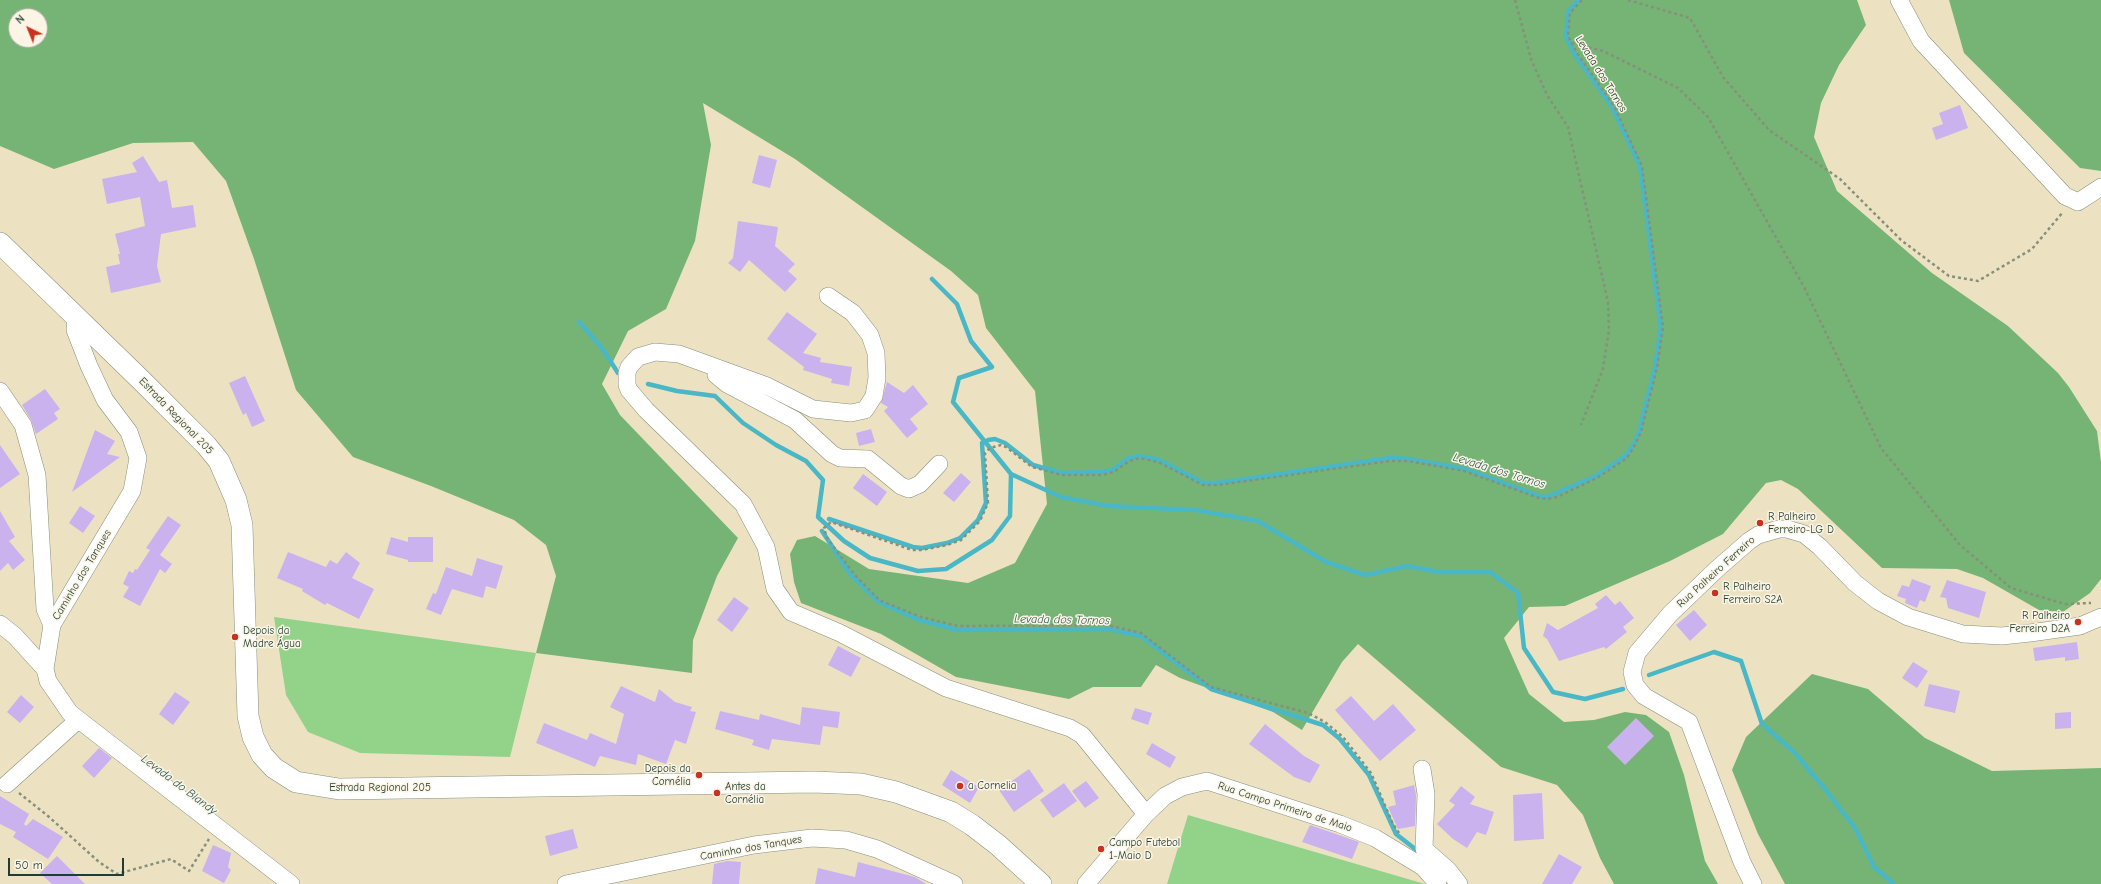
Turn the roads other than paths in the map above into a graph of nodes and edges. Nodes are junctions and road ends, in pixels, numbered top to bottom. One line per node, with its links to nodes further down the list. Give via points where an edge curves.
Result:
1 (1899, 0): 2 (street, via 1921,41 2065,196 2078,202)
2 (2101, 187)
3 (0, 243): 5 (main road, Estrada Regional 205)
4 (828, 296): 6 (street, via 853,313 870,335 876,352 877,378 874,396 865,410 851,413 813,409 767,386)
5 (76, 317): 11 (street, Caminho dos Tanques, via 75,330 90,366 106,400 129,432 138,458 132,491); 21 (main road, Estrada Regional 205, via 206,445 228,478 242,525 248,716 253,737 262,755 274,768 296,782 339,789 814,782 861,784 896,792 950,812 998,845)
6 (707, 365): 8 (street, via 727,384 795,420 832,454 840,458 868,459 901,486 909,489 920,484); 16 (street, via 679,354 655,352 638,357 629,367 627,385 634,398 743,504 766,547 775,589 791,612 840,633 946,688 1070,728 1082,735)
7 (0, 391): 11 (street, via 23,425 37,475 45,609)
8 (939, 464)
9 (2097, 610): 24 (street, Rua Palheiro Ferreiro, via 2080,626 2002,636 1963,634 1908,617 1878,601 1804,534 1779,529 1758,535 1749,541 1670,614 1637,653 1632,672 1635,685 1644,696 1689,722 1742,862)
10 (0, 624): 12 (street, via 15,636)
11 (52, 625): 12 (street, Caminho dos Tanques)
12 (45, 669): 13 (street, via 48,681 70,713)
13 (78, 720): 15 (street); 18 (street)
14 (1422, 769): 23 (street, via 1426,794 1424,849 1448,870)
15 (7, 784)
16 (1146, 814): 17 (street, Rua Campo Primeiro de Maio); 22 (street, Rua Campo Primeiro de Maio, via 1165,796 1182,787 1207,781 1340,824 1374,838 1423,867)
17 (1088, 883)
18 (291, 884)
19 (566, 884): 20 (street, Caminho dos Tanques, via 754,845 812,838 846,840 876,849)
20 (954, 884)
21 (1041, 884)
22 (1438, 884)
23 (1459, 884)
24 (1753, 884)

